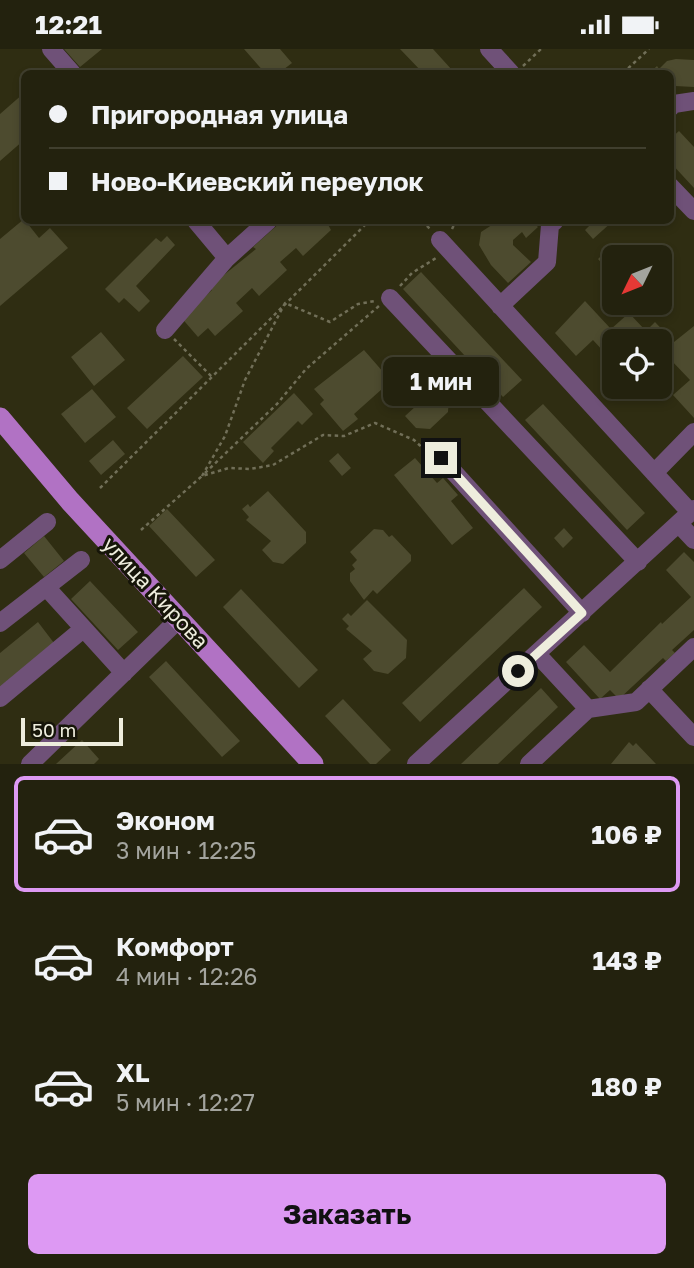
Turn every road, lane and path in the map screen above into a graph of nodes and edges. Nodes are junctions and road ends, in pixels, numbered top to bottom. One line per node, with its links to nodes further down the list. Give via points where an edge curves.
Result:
1 (51, 49): 5 (street)
2 (489, 49): 6 (street)
3 (541, 49): 7 (path)
4 (649, 49): 8 (path)
5 (69, 70)
6 (510, 70)
7 (516, 70)
8 (626, 70)
9 (694, 101): 10 (street)
10 (674, 104)
11 (674, 190): 12 (street)
12 (694, 211)
13 (199, 224): 18 (street)
14 (265, 224): 18 (street)
15 (366, 224): 20 (path)
16 (551, 224): 21 (street, via 547,262)
17 (445, 245): 19 (path); 21 (street)
18 (227, 258): 22 (street)
19 (390, 298): 20 (path, via 358,304 330,322); 28 (path, via 306,369); 36 (street)
20 (285, 303): 23 (path); 28 (path)
21 (500, 306): 27 (street)
22 (165, 330): 23 (path)
23 (212, 377): 29 (path)
24 (0, 418): 39 (main road, улица Кирова)
25 (694, 432): 27 (street)
26 (441, 458): 28 (path, via 375,423 344,436 323,435 273,464); 38 (street)
27 (654, 473): 30 (street)
28 (202, 476): 32 (path)
29 (100, 488)
30 (688, 515): 33 (street); 36 (street)
31 (47, 521): 35 (street)
32 (141, 530)
33 (694, 540)
34 (80, 560): 37 (street)
35 (0, 561)
36 (638, 562): 38 (street)
37 (46, 587): 40 (street); 41 (street)
38 (582, 613): 43 (street)
39 (179, 619): 44 (street); 51 (main road, улица Кирова)
40 (0, 623)
41 (83, 629): 44 (street); 46 (street)
42 (694, 647): 45 (street)
43 (537, 654): 47 (street); 49 (street)
44 (124, 673): 50 (street)
45 (649, 689): 47 (street, via 636,702); 48 (street)
46 (0, 698)
47 (588, 709): 52 (street)
48 (694, 737)
49 (427, 761)
50 (30, 764)
51 (313, 764)
52 (529, 764)

